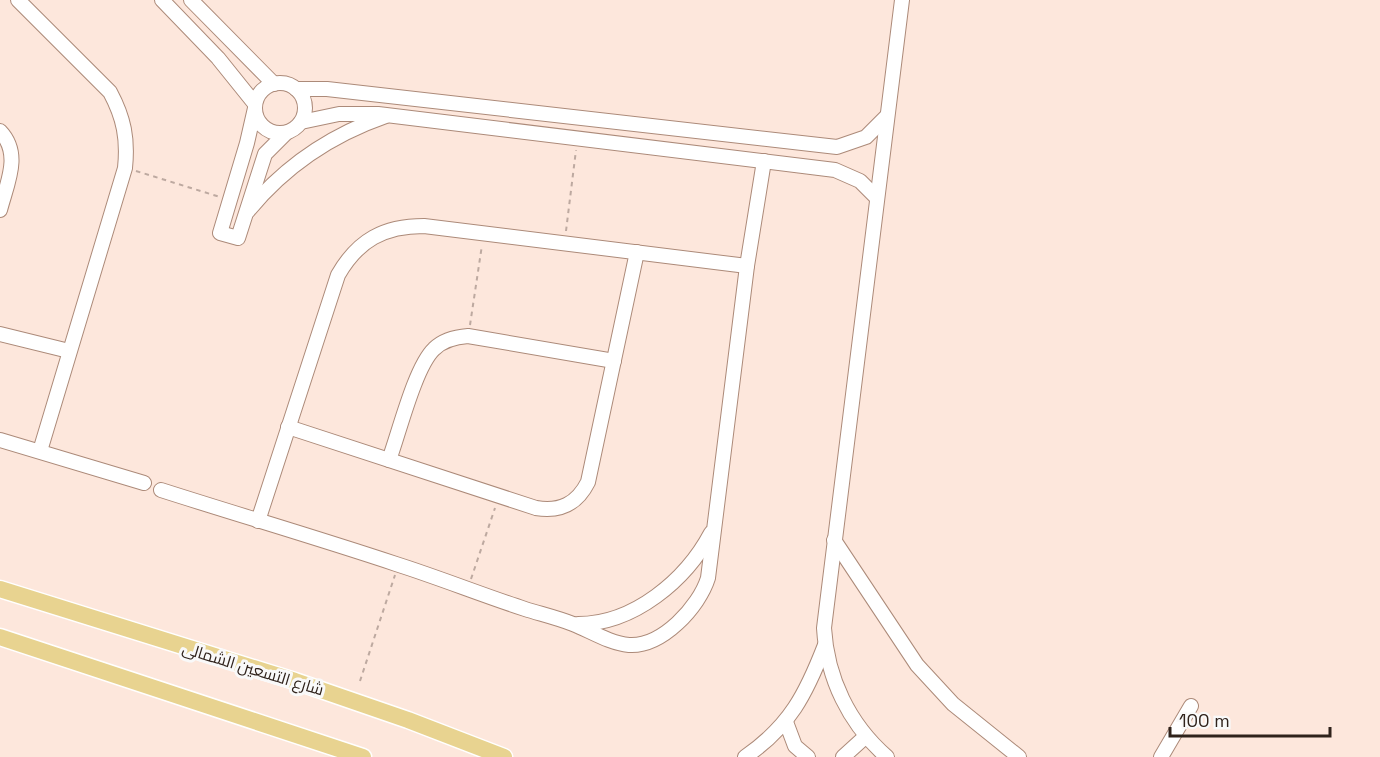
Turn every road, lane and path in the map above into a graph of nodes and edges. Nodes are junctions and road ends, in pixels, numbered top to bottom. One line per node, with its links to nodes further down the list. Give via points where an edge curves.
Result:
1 (18, 0): 22 (street, via 110,92 125,129)
2 (162, 0): 8 (street, via 218,58)
3 (192, 0): 5 (street)
4 (902, 0): 11 (street)
5 (274, 84): 6 (street); 8 (street, via 260,92)
6 (296, 88): 7 (street); 13 (street, via 305,105)
7 (327, 89): 9 (street, via 328,104); 12 (street)
8 (255, 106): 15 (street, via 264,128); 18 (street)
9 (339, 114): 10 (street); 13 (street)
10 (389, 115): 16 (street); 27 (street, via 340,135 309,154 281,176)
11 (887, 116): 19 (street, via 866,137); 24 (street)
12 (595, 120): 17 (street); 19 (street)
13 (302, 122): 15 (street)
14 (0, 131): 26 (street, via 10,144 13,159)
15 (286, 133): 20 (street)
16 (578, 138): 17 (street); 29 (path)
17 (592, 140): 21 (street)
18 (247, 143): 20 (street, via 258,144); 25 (street)
19 (837, 147): 23 (street, via 842,159)
20 (265, 154): 27 (street)
21 (764, 161): 23 (street); 31 (street)
22 (125, 168): 25 (path); 34 (street)
23 (836, 170): 24 (street, via 860,181)
24 (877, 198): 45 (street)
25 (230, 200): 27 (street, via 220,233 238,238)
26 (0, 210)
27 (245, 215)
28 (484, 233): 29 (street); 33 (path); 36 (street, via 403,226 382,231 348,256 338,275)
29 (564, 243): 30 (street)
30 (637, 252): 31 (street); 35 (street)
31 (747, 266): 44 (street)
32 (0, 333): 34 (street)
33 (468, 336): 35 (street); 39 (street, via 446,341 428,355)
34 (69, 351): 38 (street)
35 (614, 361): 42 (street, via 588,482 582,494 561,508 549,510)
36 (288, 427): 39 (street); 43 (street)
37 (0, 440): 38 (street)
38 (40, 451): 40 (street)
39 (389, 460): 42 (street)
40 (144, 483)
41 (161, 490): 43 (street)
42 (499, 496): 48 (path)
43 (258, 521): 46 (street)
44 (713, 528): 49 (street, via 689,567 654,598 595,624); 49 (street, via 704,593 673,627 631,645)
45 (834, 540): 51 (street, via 825,608); 62 (street, via 917,665 953,704)
46 (398, 564): 48 (street); 52 (path)
47 (0, 589): 57 (main road, شارع التسعين الشمالى, via 295,681)
48 (467, 590): 49 (street)
49 (572, 624)
50 (0, 637): 56 (main road)
51 (825, 645): 54 (street, via 808,687); 55 (street, via 844,706)
52 (360, 681)
53 (1191, 706): 63 (street)
54 (786, 722): 58 (street); 59 (street, via 795,746)
55 (865, 737): 60 (street); 61 (street)
56 (363, 757)
57 (504, 757)
58 (745, 757)
59 (808, 757)
60 (843, 757)
61 (887, 757)
62 (1018, 757)
63 (1161, 757)

